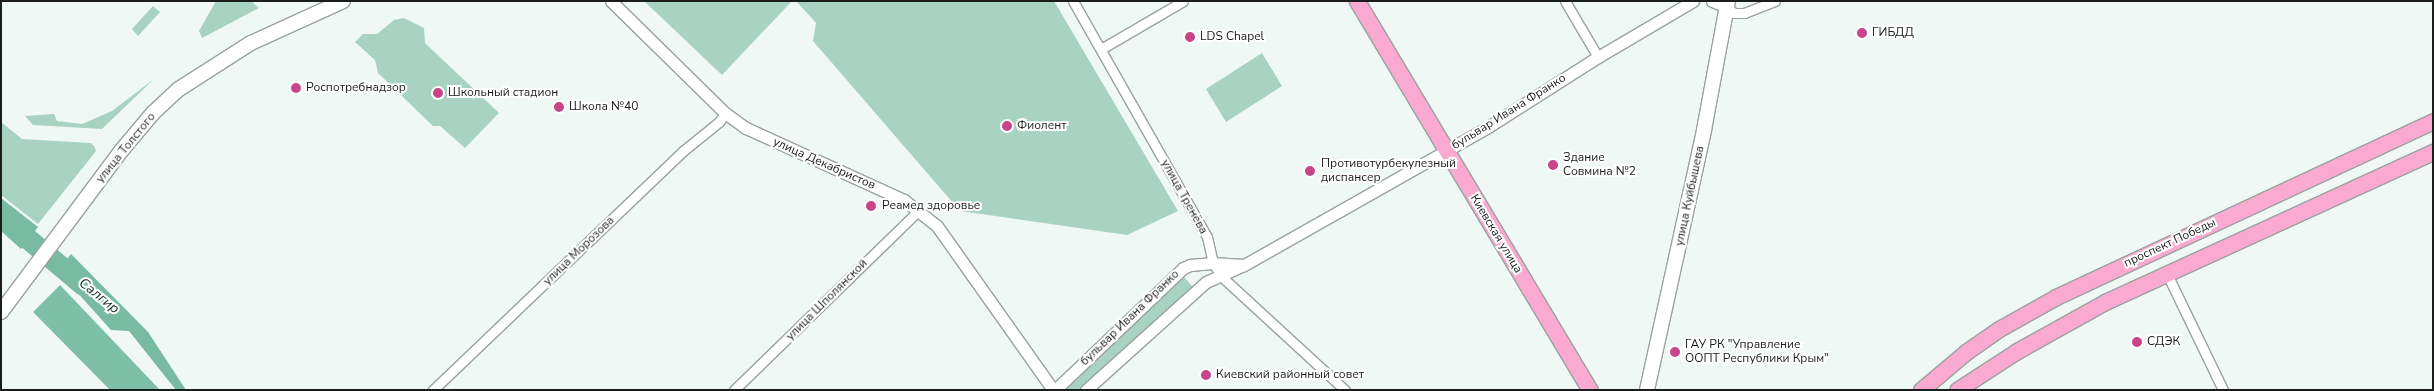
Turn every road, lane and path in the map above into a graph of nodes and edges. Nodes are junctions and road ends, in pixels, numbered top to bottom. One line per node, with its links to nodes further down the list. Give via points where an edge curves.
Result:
1 (344, 1): 22 (main road, улица Толстого, via 251,43 179,89 153,113 121,151)
2 (611, 1): 13 (street, улица Декабристов)
3 (1073, 1): 11 (street, улица Тренёва)
4 (1183, 1): 11 (street)
5 (1357, 1): 15 (main road, Киевская улица)
6 (1565, 1): 12 (street)
7 (1693, 1): 12 (street, бульвар Ивана Франко)
8 (1712, 1): 10 (street)
9 (1775, 1): 10 (street, via 1744,13 1734,13)
10 (1728, 4): 29 (main road, улица Куйбышева)
11 (1101, 49): 18 (street, улица Тренёва, via 1207,236)
12 (1598, 57): 15 (street, бульвар Ивана Франко)
13 (725, 113): 17 (street, улица Декабристов, via 746,128 904,200); 23 (street, улица Морозова)
14 (2433, 121): 30 (main road, проспект Победы, via 2056,297 1999,329)
15 (1447, 151): 19 (street, бульвар Ивана Франко); 28 (main road, Киевская улица)
16 (2433, 152): 20 (main road)
17 (919, 210): 24 (street, улица Шполянской); 25 (street, улица Декабристов, via 937,226)
18 (1213, 262): 19 (street, бульвар Ивана Франко); 21 (street, улица Тренёва); 25 (street, бульвар Ивана Франко, via 1183,268)
19 (1244, 265): 21 (street, бульвар Ивана Франко)
20 (2167, 274): 31 (main road, via 2078,316); 32 (street)
21 (1221, 276): 26 (street, бульвар Ивана Франко, via 1206,282); 27 (street, улица Тренёва)
22 (1, 312)
23 (433, 390)
24 (734, 390)
25 (1054, 390)
26 (1086, 390)
27 (1345, 390)
28 (1590, 390)
29 (1647, 390)
30 (1921, 390)
31 (1957, 390)
32 (2223, 390)

